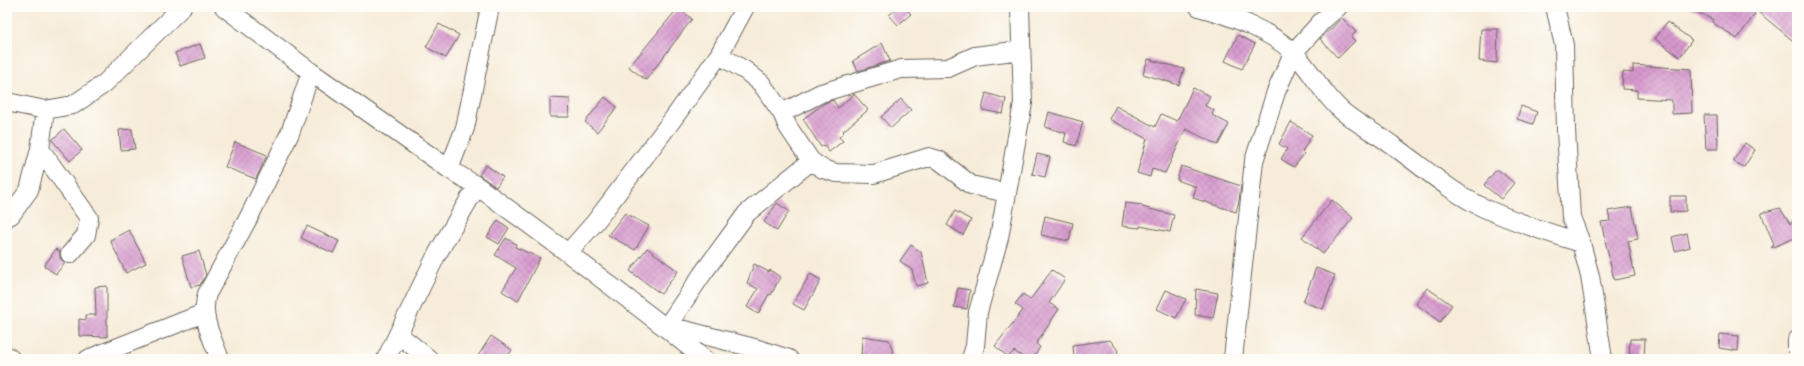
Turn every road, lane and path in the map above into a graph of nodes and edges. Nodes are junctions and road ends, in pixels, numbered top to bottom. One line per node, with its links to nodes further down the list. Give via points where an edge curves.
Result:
1 (182, 7): 14 (street, via 104,84 73,105)
2 (224, 7): 12 (street)
3 (490, 7): 18 (street, via 465,128)
4 (745, 7): 11 (street)
5 (1020, 7): 9 (street)
6 (1338, 7): 10 (street)
7 (1210, 8): 10 (street, via 1253,27)
8 (1559, 10): 22 (street, via 1564,45 1571,216)
9 (1021, 50): 15 (street, via 975,56 948,68 895,71 821,93); 20 (street, via 1023,103)
10 (1293, 53): 22 (street, via 1323,93 1342,111 1392,144 1444,184 1484,208); 38 (street, via 1276,92 1254,161)
11 (720, 55): 15 (street, via 761,83); 23 (street, via 600,215)
12 (311, 72): 18 (street); 25 (street, via 290,133 250,215 207,294)
13 (7, 102): 14 (street)
14 (45, 110): 16 (street)
15 (782, 113): 17 (street, via 788,127)
16 (40, 149): 21 (street, via 29,190); 24 (street, via 89,218 86,235)
17 (811, 161): 20 (street, via 823,169 836,173 874,174 929,157 939,160 971,185); 26 (street, via 747,213)
18 (449, 169): 19 (street)
19 (476, 186): 23 (street); 27 (street, via 436,256)
20 (1007, 193): 37 (street, via 999,238 978,312 975,346)
21 (7, 217)
22 (1581, 243): 39 (street, via 1590,276)
23 (568, 253): 26 (street)
24 (70, 254)
25 (204, 313): 31 (street); 32 (street)
26 (665, 325): 35 (street); 36 (street)
27 (398, 334): 33 (street); 34 (street)
28 (1797, 340): 40 (street)
29 (7, 356): 30 (street)
30 (11, 359)
31 (88, 359)
32 (220, 359)
33 (386, 359)
34 (429, 359)
35 (704, 359)
36 (789, 359)
37 (971, 359)
38 (1233, 359)
39 (1603, 359)
40 (1797, 359)

